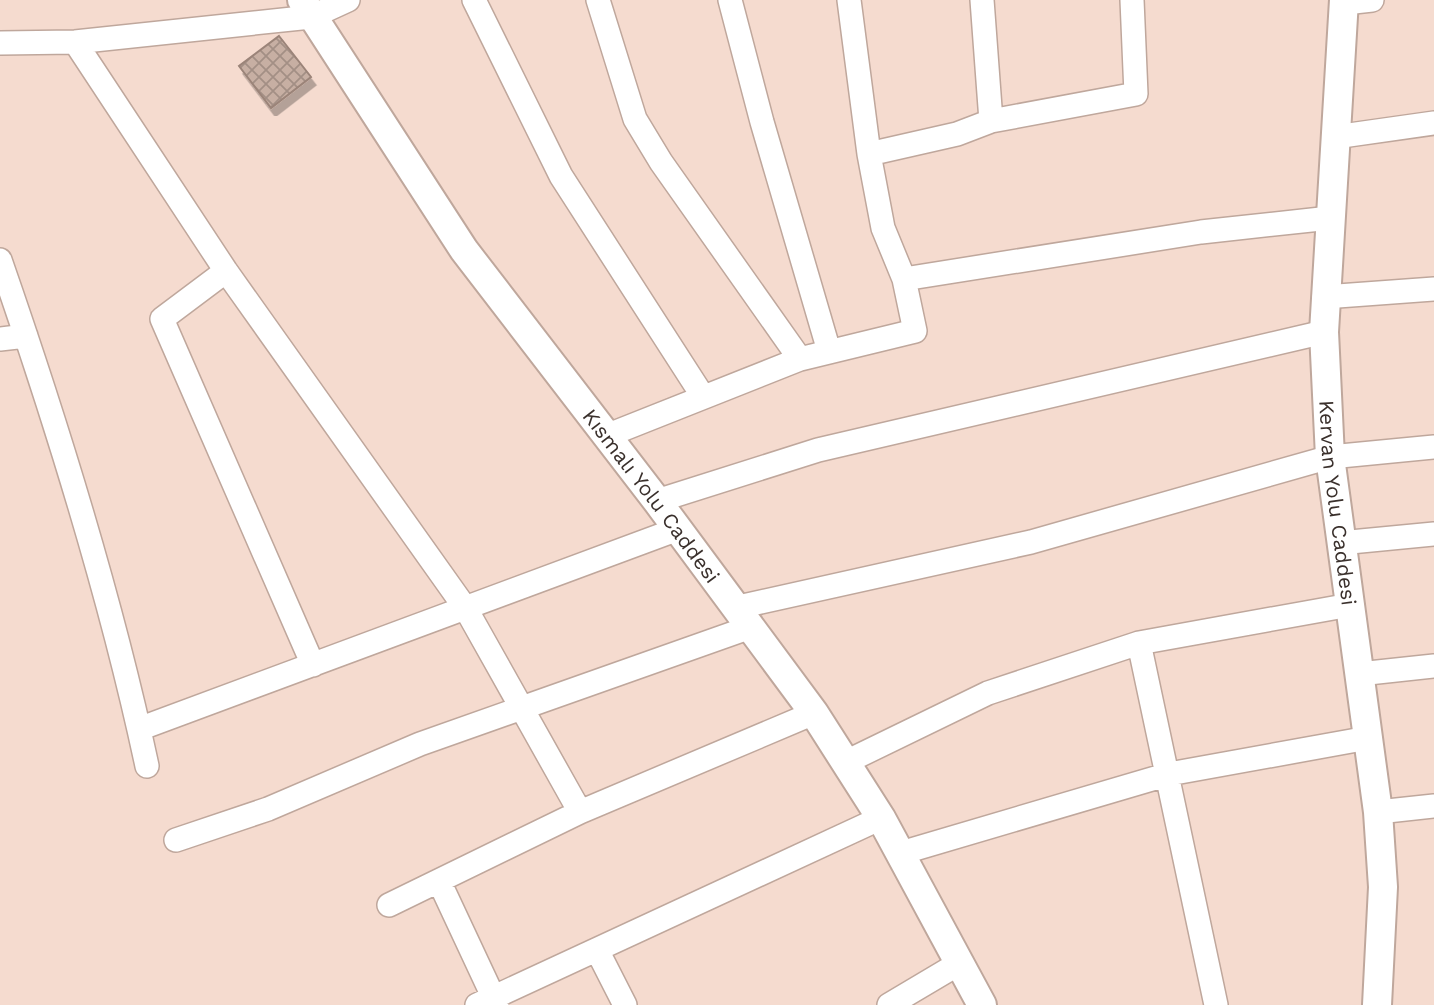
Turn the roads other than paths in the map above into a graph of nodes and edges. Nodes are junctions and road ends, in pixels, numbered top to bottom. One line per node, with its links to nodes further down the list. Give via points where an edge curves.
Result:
1 (348, 0): 9 (street)
2 (474, 0): 27 (street, via 561,176)
3 (598, 0): 26 (street, via 635,119)
4 (730, 0): 25 (street)
5 (849, 0): 15 (street)
6 (982, 0): 12 (street)
7 (1132, 0): 12 (street, via 1136,94)
8 (1354, 1): 14 (street, Kervan Yolu Caddesi)
9 (307, 9): 10 (street); 28 (street, Kısmalı Yolu Caddesi, via 464,250)
10 (75, 42): 11 (street); 18 (street)
11 (0, 43)
12 (992, 121): 15 (street)
13 (1434, 123): 14 (street)
14 (1335, 137): 16 (street, Kervan Yolu Caddesi)
15 (869, 154): 19 (street, via 883,228)
16 (1330, 218): 19 (street, via 1201,232); 21 (street, Kervan Yolu Caddesi)
17 (0, 260): 23 (street)
18 (226, 271): 36 (street); 39 (street, via 162,319)
19 (904, 279): 25 (street, via 915,331)
20 (1434, 289): 21 (street)
21 (1324, 297): 22 (street, Kervan Yolu Caddesi)
22 (1324, 332): 30 (street, Kervan Yolu Caddesi); 31 (street, via 818,450)
23 (26, 336): 24 (street); 44 (street)
24 (0, 339)
25 (829, 351): 26 (street)
26 (800, 359): 27 (street)
27 (702, 396): 28 (street)
28 (606, 436): 31 (street, Kısmalı Yolu Caddesi)
29 (1434, 447): 30 (street)
30 (1330, 457): 34 (street, Kervan Yolu Caddesi); 37 (street)
31 (657, 501): 32 (street, Kısmalı Yolu Caddesi)
32 (678, 529): 36 (street); 37 (street, Kısmalı Yolu Caddesi)
33 (1434, 534): 34 (street)
34 (1340, 543): 35 (street, Kervan Yolu Caddesi)
35 (1350, 605): 38 (street); 41 (street, Kervan Yolu Caddesi)
36 (466, 609): 39 (street); 42 (street)
37 (741, 618): 42 (street); 43 (street, Kısmalı Yolu Caddesi)
38 (1139, 643): 46 (street, via 988,693); 48 (street)
39 (313, 665): 44 (street)
40 (1434, 666): 41 (street)
41 (1359, 674): 45 (street, Kervan Yolu Caddesi)
42 (523, 708): 50 (street); 53 (street, via 420,744 268,809)
43 (814, 713): 46 (street, Kısmalı Yolu Caddesi); 50 (street)
44 (139, 729): 47 (street)
45 (1368, 738): 48 (street); 51 (street, Kervan Yolu Caddesi)
46 (846, 762): 52 (street, Kısmalı Yolu Caddesi)
47 (147, 766)
48 (1169, 774): 54 (street); 63 (street)
49 (1434, 806): 51 (street)
50 (580, 812): 55 (street)
51 (1378, 812): 64 (street, Kervan Yolu Caddesi, via 1383,887)
52 (881, 818): 54 (street, Kısmalı Yolu Caddesi); 57 (street)
53 (176, 840)
54 (901, 853): 58 (street, Kısmalı Yolu Caddesi)
55 (439, 881): 56 (street); 59 (street)
56 (389, 905)
57 (597, 950): 59 (street); 60 (street)
58 (958, 964): 61 (street); 62 (street, Kısmalı Yolu Caddesi)
59 (489, 1002)
60 (625, 1005)
61 (889, 1005)
62 (982, 1005)
63 (1216, 1005)
64 (1377, 1005)

